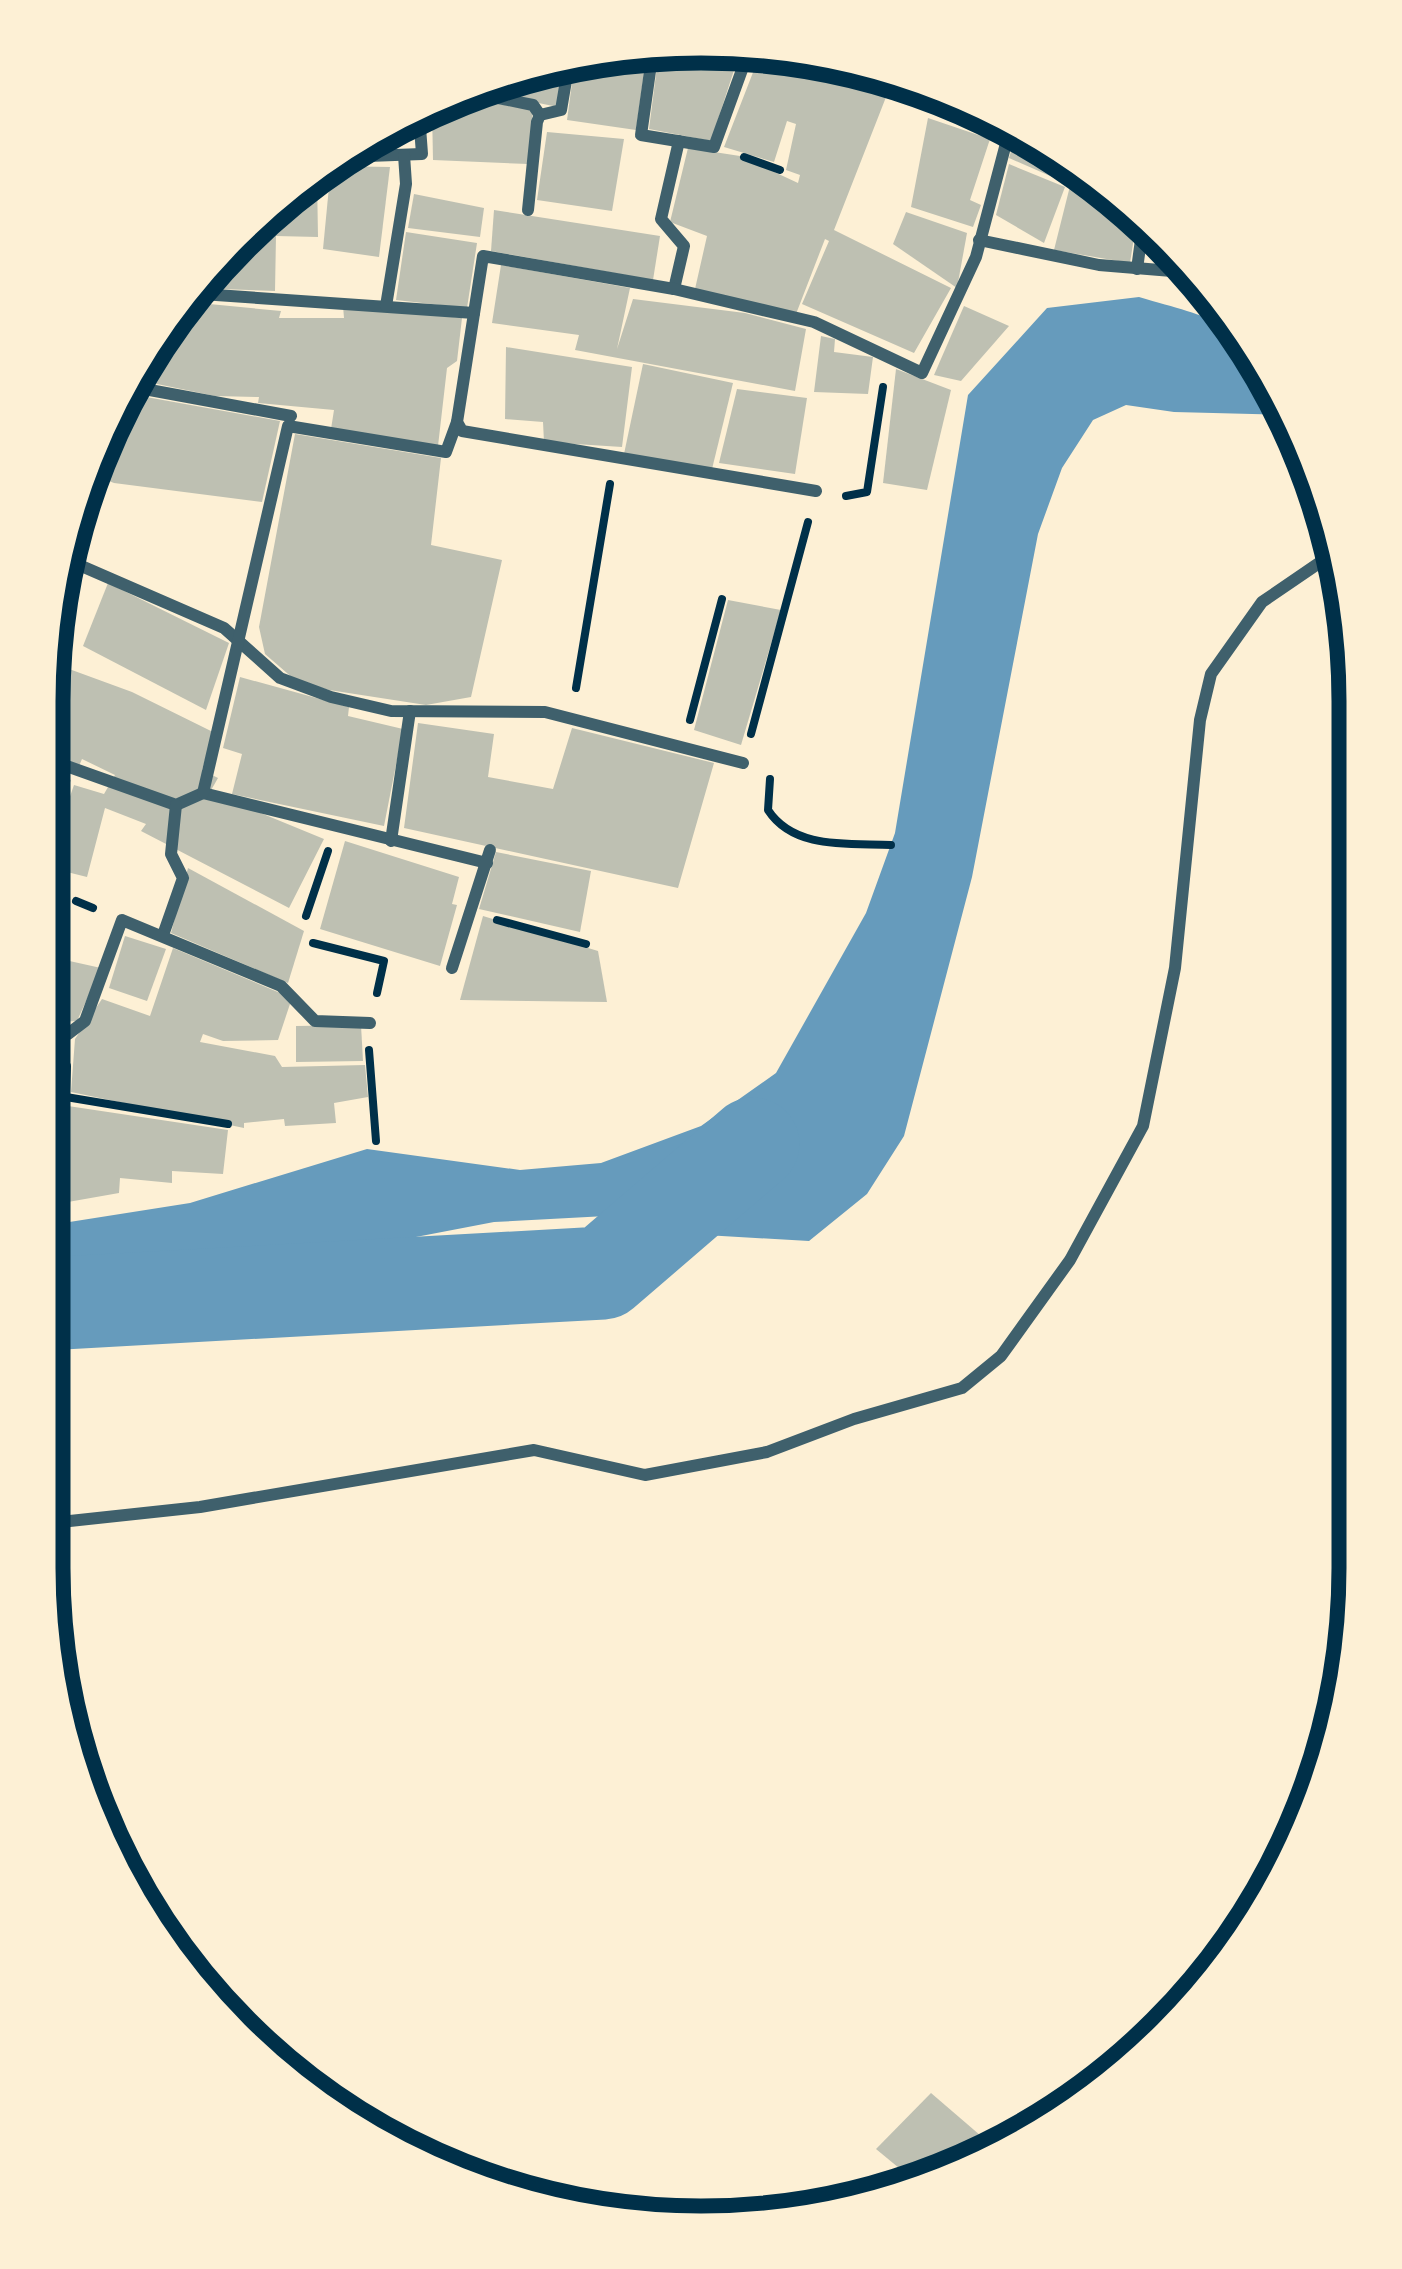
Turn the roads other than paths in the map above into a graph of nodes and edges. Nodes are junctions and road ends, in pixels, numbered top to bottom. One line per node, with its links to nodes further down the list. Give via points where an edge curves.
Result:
1 (744, 64): 7 (street, via 714,147)
2 (650, 65): 7 (street, via 641,135)
3 (567, 78): 5 (street, via 561,110)
4 (495, 97): 5 (street, via 533,105)
5 (540, 115): 11 (street)
6 (420, 129): 9 (street, via 422,154)
7 (679, 141): 16 (street, via 661,219 684,246)
8 (1006, 141): 13 (street)
9 (404, 155): 10 (street); 18 (street)
10 (370, 156)
11 (528, 210)
12 (1141, 239): 14 (street)
13 (979, 240): 14 (street); 16 (street, via 922,373 814,322)
14 (1137, 269): 15 (street)
15 (1173, 271)
16 (674, 289): 19 (street, via 483,256)
17 (210, 294): 18 (street)
18 (386, 306): 19 (street)
19 (474, 313): 22 (street)
20 (144, 389): 21 (street)
21 (291, 416)
22 (457, 422): 23 (street, via 470,434); 26 (street, via 446,452 288,426)
23 (816, 491)
24 (1323, 561): 37 (street, via 1262,602 1211,674 1175,968 1143,1126 1070,1260 1001,1356 962,1388 767,1452 646,1475 533,1450 200,1507)
25 (78, 565): 26 (street, via 224,628)
26 (240, 645): 27 (street, via 280,678 331,698); 30 (street)
27 (410, 711): 28 (street, via 545,712); 32 (street)
28 (743, 763)
29 (63, 765): 31 (street)
30 (203, 793): 31 (street); 32 (street)
31 (176, 806): 33 (street, via 171,854 183,878)
32 (391, 841): 34 (street, via 489,856)
33 (163, 935): 35 (street, via 281,986 315,1021); 36 (street, via 122,920 85,1021)
34 (452, 968)
35 (370, 1023)
36 (63, 1033)
37 (63, 1522)

